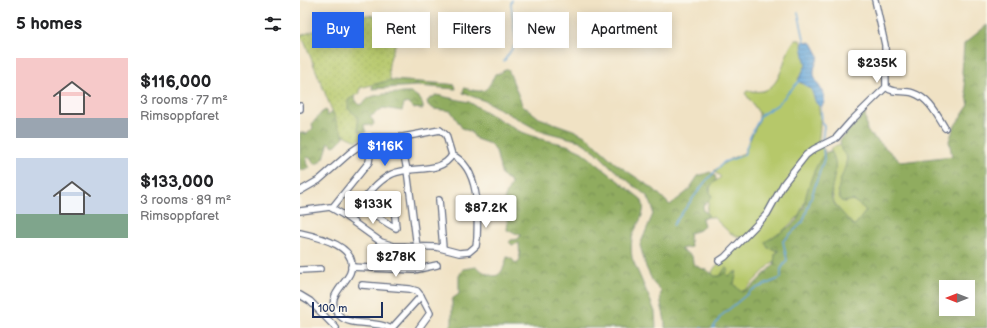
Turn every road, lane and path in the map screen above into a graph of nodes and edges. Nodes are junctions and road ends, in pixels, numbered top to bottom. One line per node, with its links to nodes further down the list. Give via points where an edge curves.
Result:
1 (875, 0): 2 (street, via 885,45)
2 (886, 87): 3 (street, via 893,91 914,93 923,99 936,112); 18 (street, via 836,138 806,155 784,183 767,214)
3 (945, 128)
4 (400, 137): 5 (street, via 377,136); 6 (street, via 440,130 446,135); 7 (street)
5 (364, 142): 8 (street, via 324,176); 11 (street, via 370,155 369,162)
6 (452, 155): 7 (street, via 446,162 436,166); 17 (street, via 465,164 473,177 477,238 476,246 469,252 455,252)
7 (407, 170): 10 (street, via 388,176); 16 (street)
8 (300, 191)
9 (439, 200): 17 (street)
10 (362, 204): 13 (street); 14 (street)
11 (332, 208): 12 (street); 14 (street)
12 (300, 211)
13 (376, 216)
14 (350, 219): 16 (street, via 384,243)
15 (300, 233): 20 (street, via 342,248 349,254)
16 (417, 247): 17 (street)
17 (443, 248)
18 (719, 261)
19 (437, 265): 20 (street, via 414,270)
20 (352, 267): 26 (street, via 335,295 335,306 345,319)
21 (320, 269): 22 (street)
22 (300, 270)
23 (362, 285): 25 (street, via 410,289 417,291)
24 (300, 295): 27 (street, via 310,301)
25 (421, 296): 28 (street); 29 (street, via 430,313)
26 (367, 325): 28 (street, via 380,323)
27 (336, 328)
28 (391, 328)
29 (419, 328)

